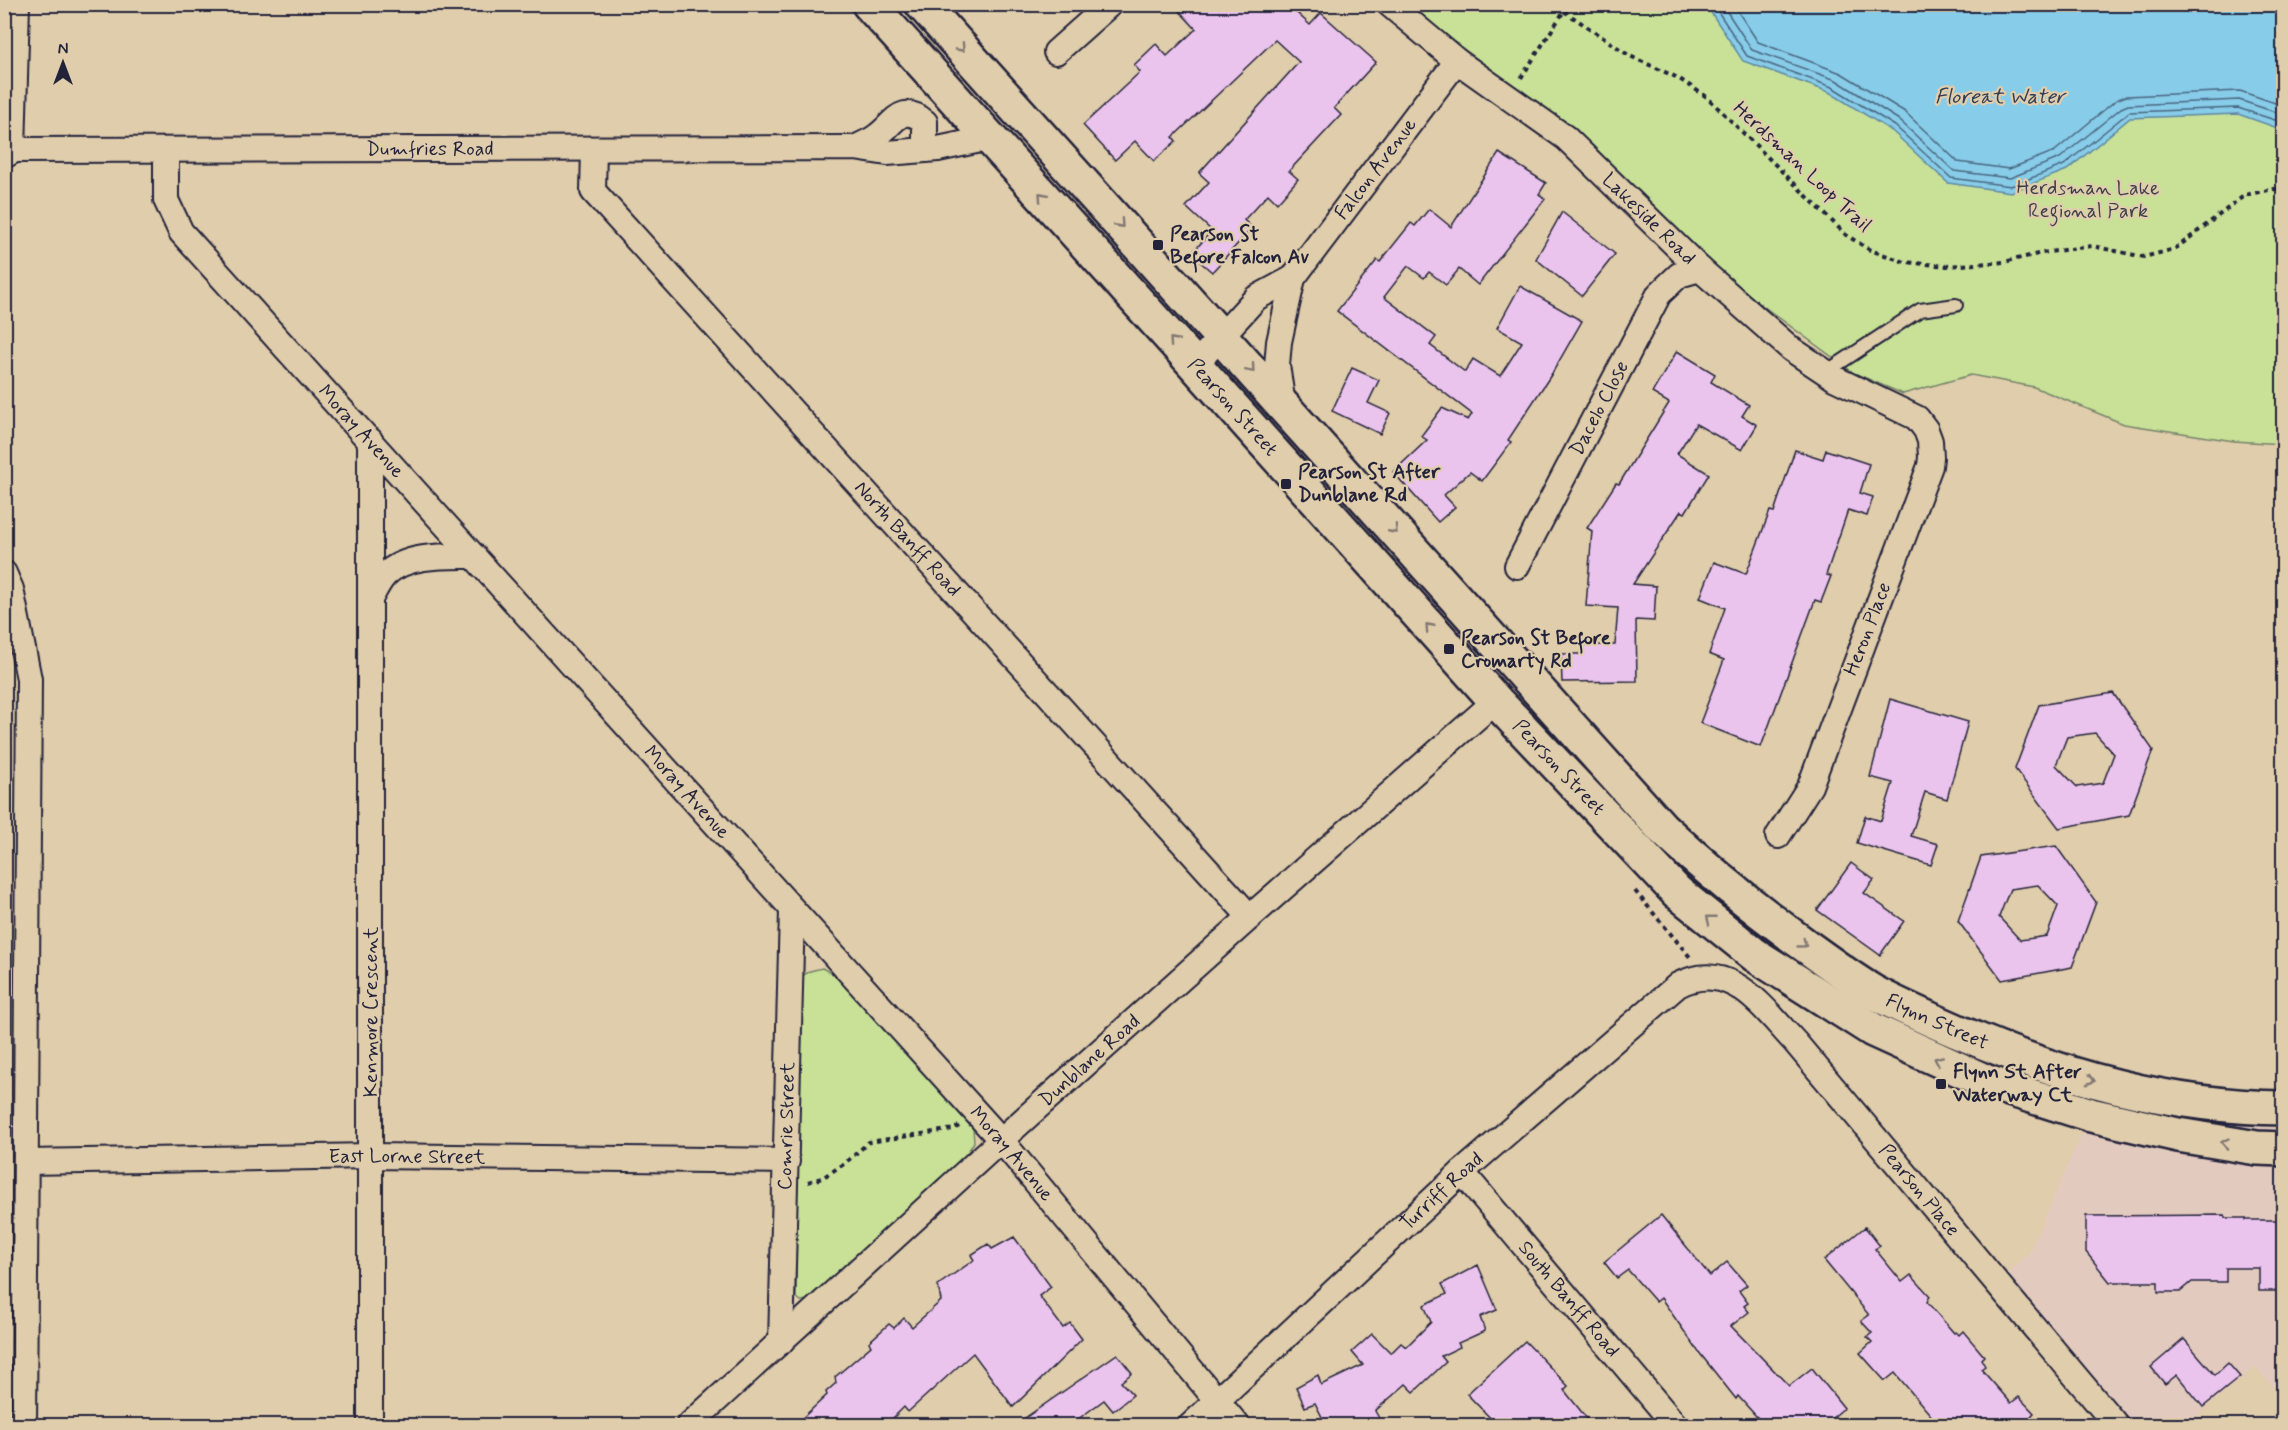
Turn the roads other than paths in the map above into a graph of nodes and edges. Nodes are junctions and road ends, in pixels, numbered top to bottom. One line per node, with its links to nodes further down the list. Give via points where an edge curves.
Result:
1 (17, 4): 13 (street)
2 (869, 4): 8 (main road, Pearson Street)
3 (922, 4): 17 (main road, Pearson Street, one-way to 17)
4 (1110, 4): 6 (street)
5 (1389, 4): 7 (street, Lakeside Road)
6 (1056, 52)
7 (1457, 61): 14 (street, Lakeside Road, via 1566,138); 15 (street, Falcon Avenue)
8 (990, 138): 12 (street, Dumfries Road); 18 (main road, Pearson Street, one-way to 8)
9 (855, 148): 11 (street, Dumfries Road); 12 (street, Dumfries Road, via 887,153); 12 (street, Dumfries Road, via 877,137 905,114 926,122)
10 (166, 150): 11 (street, Dumfries Road); 13 (street, Dumfries Road); 22 (street, Moray Avenue, via 166,200 181,232)
11 (594, 150): 31 (street, North Banff Road, via 593,191)
12 (926, 150)
13 (7, 152)
14 (1700, 269): 19 (street, Lakeside Road, via 1791,349); 24 (street, Dacelo Close, via 1679,275 1659,294)
15 (1293, 278): 17 (street, Falcon Avenue, via 1256,298); 20 (street, Falcon Avenue, via 1277,365)
16 (1956, 305): 19 (lane, via 1920,310)
17 (1221, 335): 18 (street, Falcon Avenue); 20 (main road, Pearson Street, one-way to 20)
18 (1195, 364): 27 (main road, Pearson Street, one-way to 18)
19 (1826, 372): 21 (street, Lakeside Road)
20 (1283, 405): 30 (main road, Pearson Street, one-way to 30, via 1662,828)
21 (1917, 418): 28 (street, Heron Place, via 1930,441 1930,465 1810,786)
22 (370, 440): 23 (street, Moray Avenue); 26 (street, Kenmore Crescent)
23 (474, 556): 26 (street, via 434,555 405,563 385,575); 29 (street, Moray Avenue)
24 (1517, 566)
25 (4, 573): 34 (street, via 11,589 29,679)
26 (370, 599): 38 (street, Kenmore Crescent)
27 (1497, 702): 31 (street, Dunblane Road); 32 (main road, Pearson Street, one-way to 27, via 1677,892)
28 (1778, 836)
29 (792, 910): 36 (street, Moray Avenue); 39 (street, Comrie Street)
30 (1755, 910): 35 (main road, Flynn Street, one-way to 35, via 1874,992 2029,1061 2169,1099 2239,1108)
31 (1250, 917): 36 (street, Dunblane Road)
32 (1755, 955): 37 (main road, Flynn Street, one-way to 32, via 2178,1135 2091,1114 1988,1082 1873,1030)
33 (1706, 976): 41 (street, Turriff Road, via 1677,985); 51 (street, Pearson Place, via 1722,978 1755,1000 1795,1042)
34 (15, 993): 40 (street)
35 (2283, 1108)
36 (1001, 1140): 43 (street, Dunblane Road); 44 (street, Moray Avenue)
37 (2283, 1149)
38 (371, 1156): 39 (street, East Lorne Street); 40 (street, East Lorne Street); 46 (street, Kenmore Crescent)
39 (787, 1161): 43 (street, Comrie Street)
40 (26, 1162): 42 (street)
41 (1462, 1172): 44 (street, Turriff Road); 50 (street, South Banff Road)
42 (14, 1319): 45 (street)
43 (781, 1342): 47 (street, Dunblane Road)
44 (1218, 1401): 48 (street, Turriff Road); 49 (street, Moray Avenue)
45 (24, 1425)
46 (369, 1425)
47 (688, 1425)
48 (1190, 1425)
49 (1238, 1425)
50 (1676, 1425)
51 (2117, 1425)

